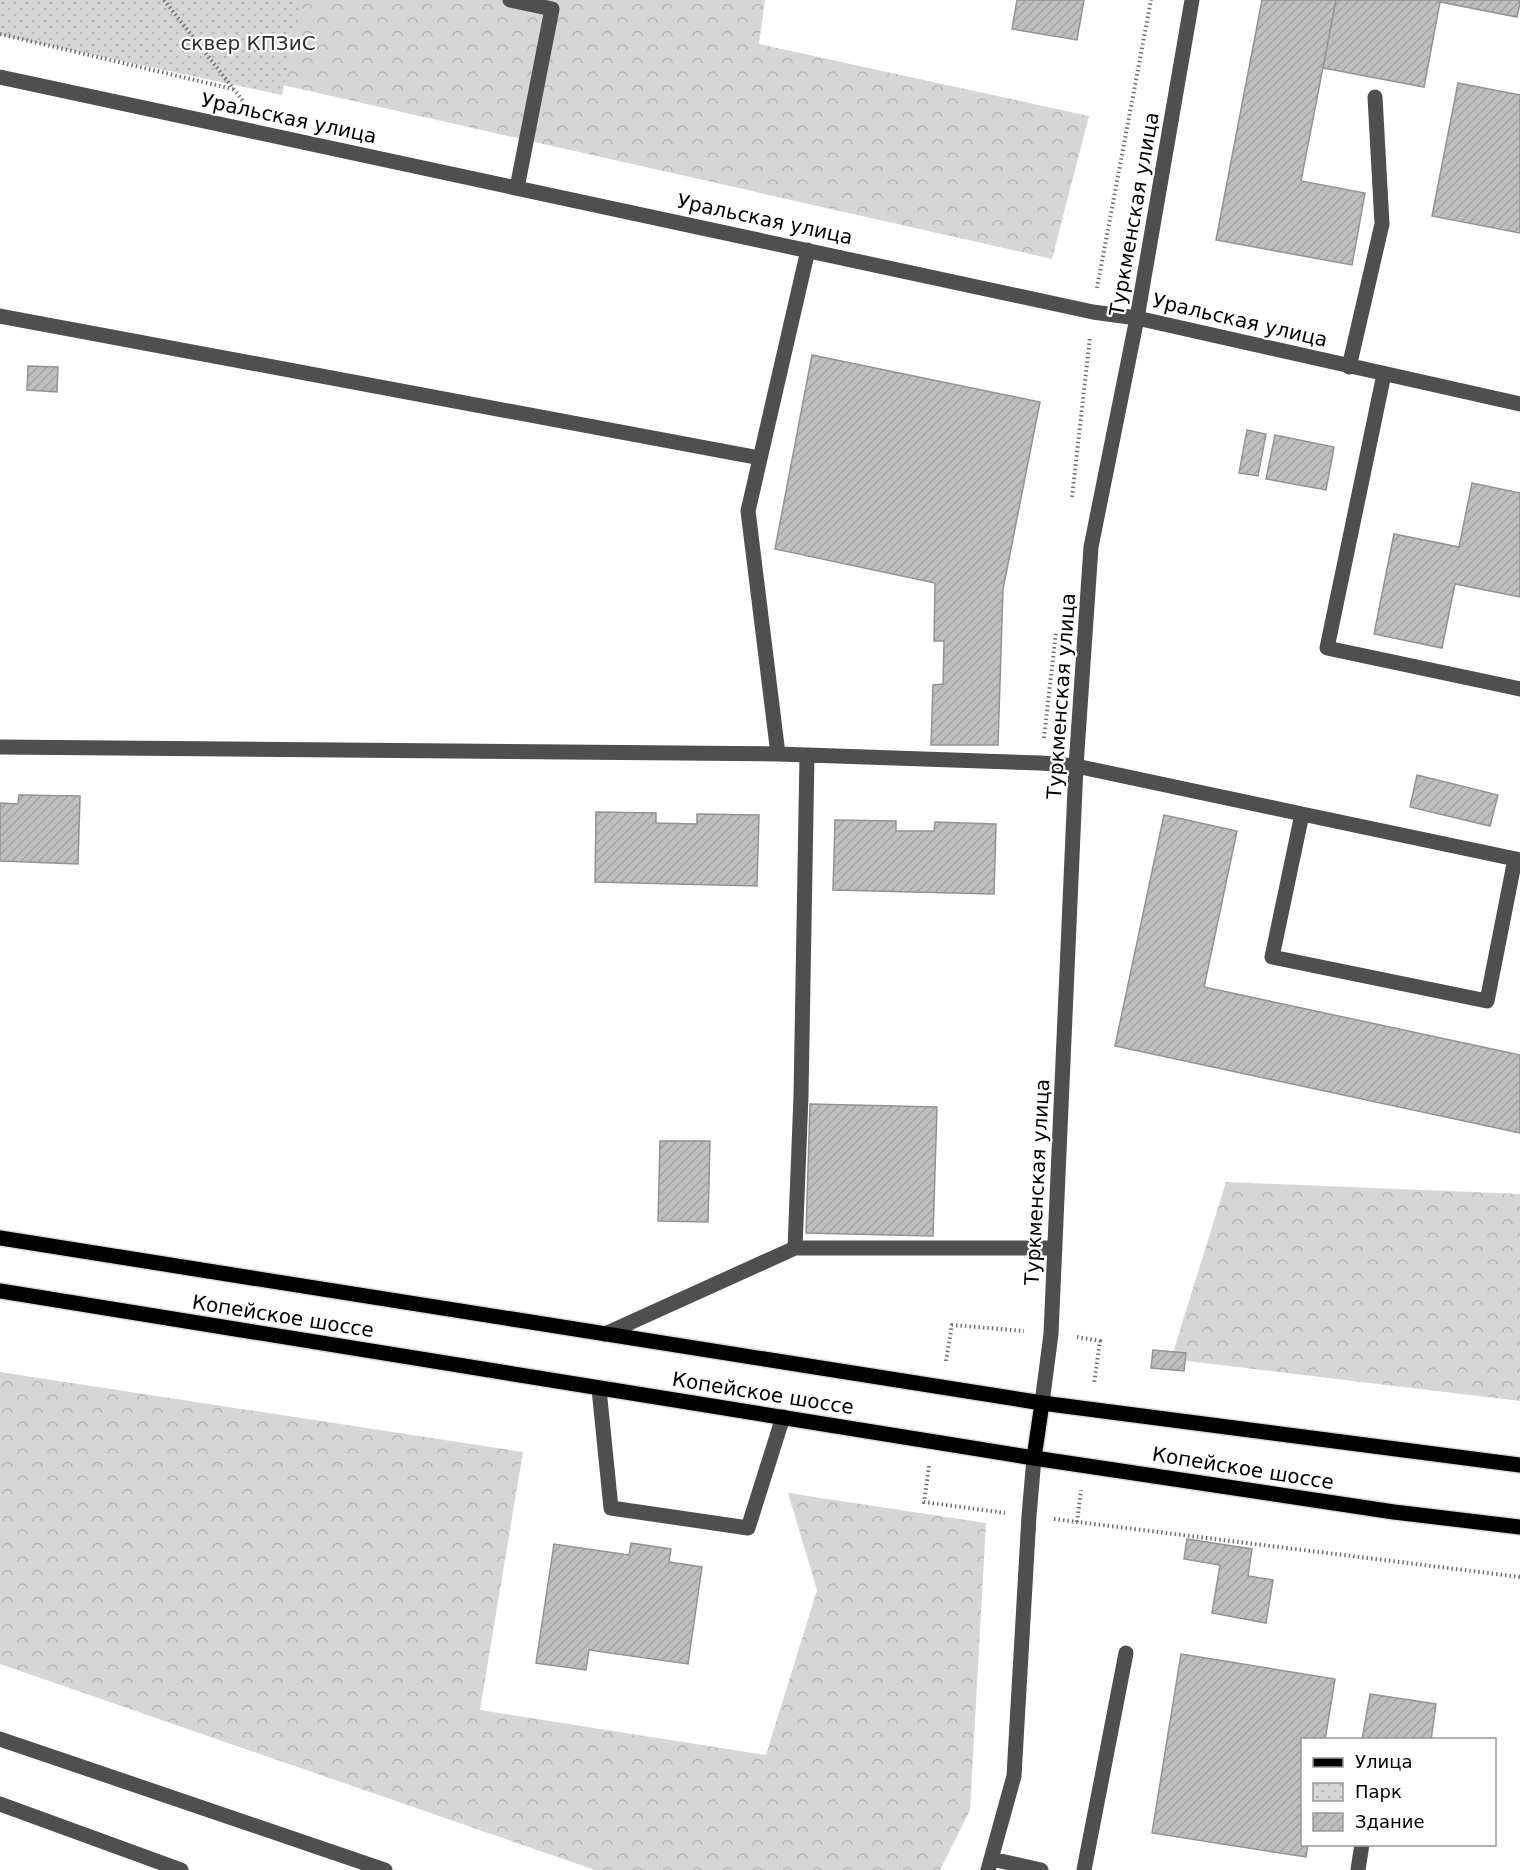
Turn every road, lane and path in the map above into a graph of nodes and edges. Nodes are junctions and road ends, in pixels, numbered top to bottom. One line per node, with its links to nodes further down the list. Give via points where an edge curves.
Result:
1 (164, 0): 7 (path)
2 (510, 0): 10 (street, via 552,9)
3 (1151, 0): 12 (path)
4 (1192, 0): 14 (street, Туркменская улица)
5 (0, 34): 7 (path)
6 (0, 77): 9 (street, Уральская улица)
7 (233, 89): 9 (path)
8 (1376, 97): 15 (street, via 1382,224)
9 (270, 135): 10 (street, Уральская улица)
10 (517, 188): 11 (street, Уральская улица)
11 (808, 250): 12 (street, Уральская улица); 18 (street)
12 (1093, 312): 14 (street, Уральская улица); 19 (path)
13 (0, 316): 18 (street)
14 (1137, 318): 15 (street, Уральская улица); 26 (street, Туркменская улица, via 1091,547)
15 (1349, 367): 16 (street, Уральская улица)
16 (1384, 374): 17 (street, Уральская улица); 21 (street, via 1327,648)
17 (1520, 404)
18 (760, 458): 23 (street, via 748,511)
19 (1071, 502)
20 (1058, 620): 25 (path)
21 (1520, 689)
22 (0, 747): 23 (street)
23 (778, 754): 24 (street)
24 (807, 755): 25 (street); 30 (street)
25 (1041, 763): 26 (street)
26 (1076, 766): 27 (street); 31 (street, Туркменская улица)
27 (1302, 814): 28 (street); 28 (street, via 1272,957 1487,1001)
28 (1518, 859)
29 (0, 1238): 33 (main road, Копейское шоссе)
30 (795, 1248): 31 (street); 33 (street)
31 (1055, 1248): 35 (street, Туркменская улица, via 1051,1334)
32 (0, 1291): 34 (main road, Копейское шоссе)
33 (605, 1334): 35 (main road, Копейское шоссе)
34 (599, 1389): 36 (main road, Копейское шоссе); 36 (street, via 611,1508 747,1528)
35 (1042, 1403): 37 (main road); 38 (main road, Копейское шоссе)
36 (783, 1417): 37 (main road, Копейское шоссе)
37 (1034, 1458): 40 (street); 41 (main road, Копейское шоссе)
38 (1520, 1465)
39 (924, 1502): 40 (path)
40 (1029, 1516): 42 (path); 47 (street, via 1014,1776)
41 (1520, 1527)
42 (1520, 1577)
43 (1126, 1653): 51 (street)
44 (0, 1739): 49 (street)
45 (0, 1804): 48 (street)
46 (1362, 1846): 52 (street)
47 (990, 1865): 50 (street)
48 (181, 1870)
49 (385, 1870)
50 (1041, 1870)
51 (1084, 1870)
52 (1358, 1870)

